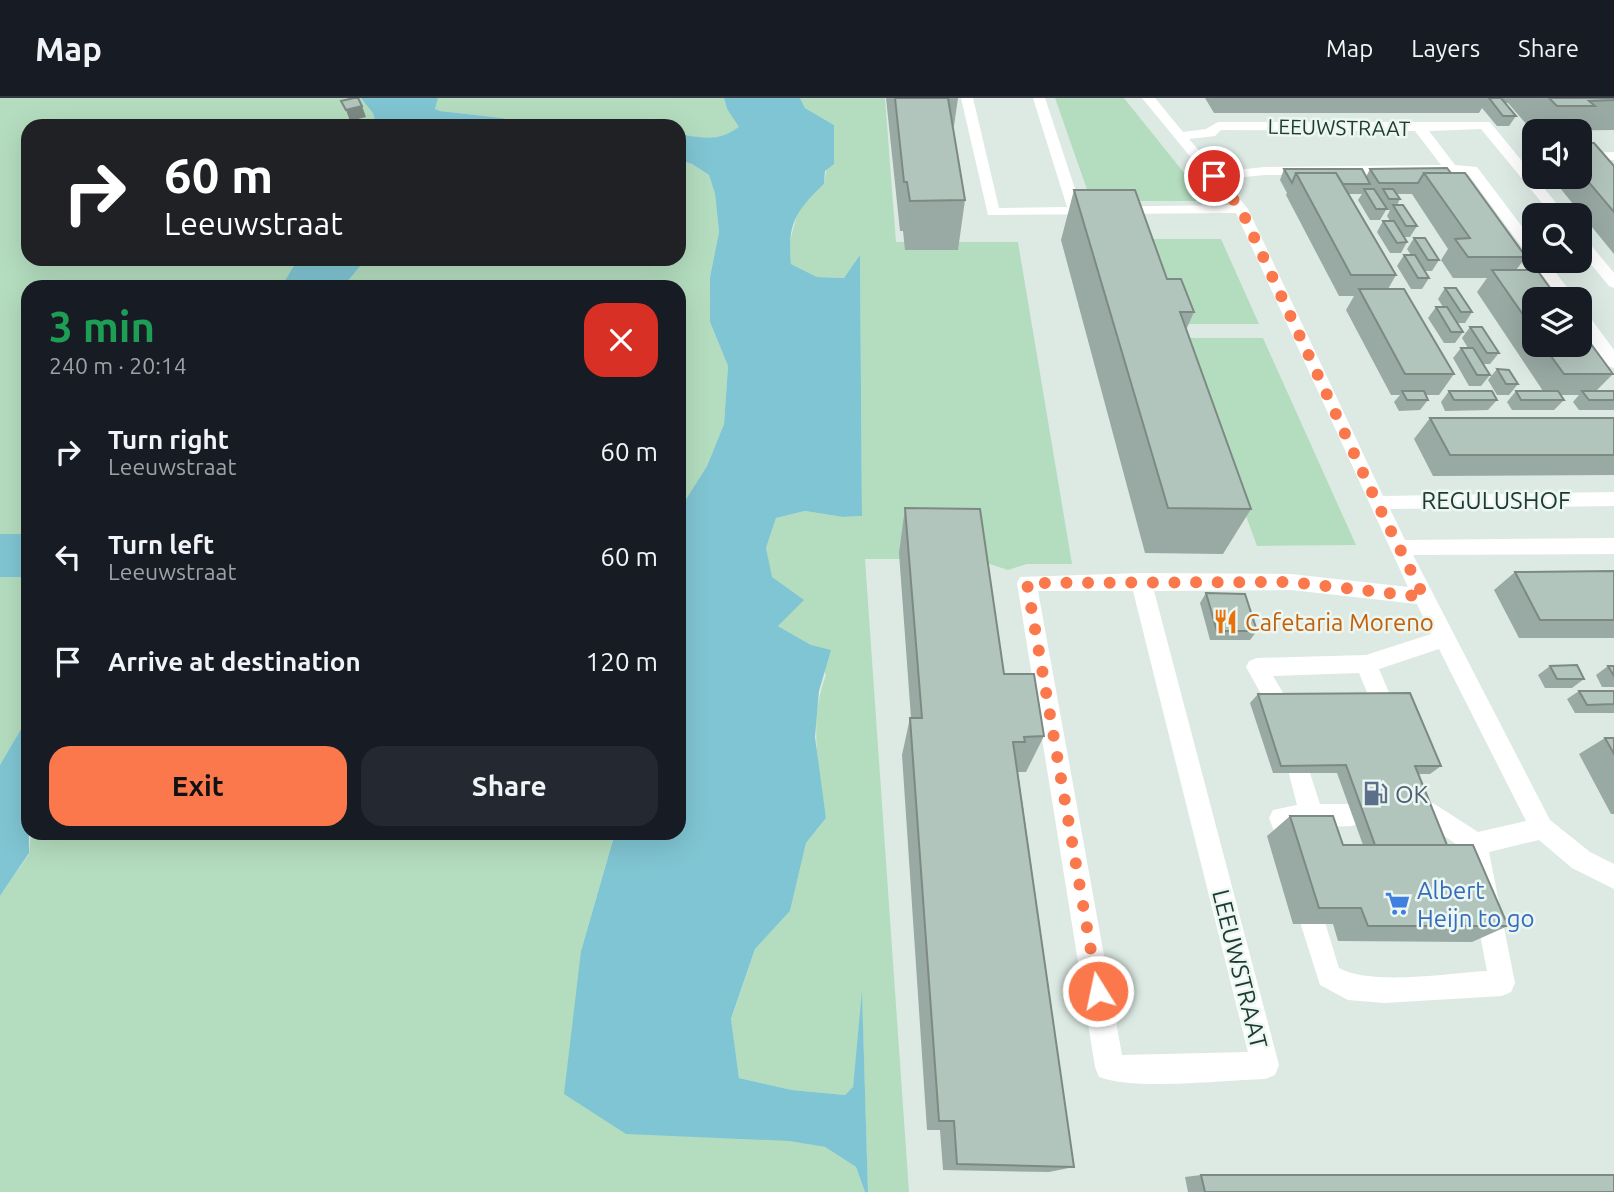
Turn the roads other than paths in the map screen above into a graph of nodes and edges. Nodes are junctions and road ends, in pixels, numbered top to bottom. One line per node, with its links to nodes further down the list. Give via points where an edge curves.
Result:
1 (967, 98): 14 (street, via 993,212)
2 (1039, 98): 14 (street)
3 (1148, 98): 5 (street)
4 (1419, 127): 5 (street, LEEUWSTRAAT, via 1218,126 1210,133); 8 (street, via 1485,125); 10 (street, LEEUWSTRAAT)
5 (1181, 136): 11 (street)
6 (1614, 156): 7 (street)
7 (1592, 157)
8 (1512, 158): 9 (street); 12 (street)
9 (1522, 158)
10 (1451, 169): 11 (street, LEEUWSTRAAT); 15 (street, via 1472,170)
11 (1214, 176): 13 (street)
12 (1549, 203)
13 (1241, 209): 14 (street); 23 (street)
14 (1074, 211)
15 (1522, 237)
16 (1592, 256): 18 (street)
17 (1548, 273): 19 (street)
18 (1614, 283)
19 (1559, 287)
20 (1592, 332): 21 (street)
21 (1614, 362)
22 (1614, 499): 23 (street, REGULUSHOF)
23 (1377, 503): 25 (street)
24 (1614, 546): 25 (street, REGULUSHOF)
25 (1400, 548): 27 (street)
26 (1142, 581): 26 (street, LEEUWSTRAAT, via 1195,792 1265,1065 1109,1067 1027,583); 27 (street, LEEUWSTRAAT, via 1290,582)
27 (1424, 597): 28 (street)
28 (1444, 639): 29 (street); 36 (street)
29 (1366, 664): 30 (street); 31 (street, via 1257,667)
30 (1382, 702)
31 (1278, 703)
32 (1300, 774): 34 (street)
33 (1426, 807): 38 (street)
34 (1312, 815): 35 (street); 37 (street, via 1281,818)
35 (1352, 815)
36 (1542, 828): 38 (street); 39 (street, via 1581,860)
37 (1287, 836)
38 (1475, 844): 40 (street, via 1502,984 1384,990 1348,987 1329,976)
39 (1614, 877)
40 (1314, 925)

